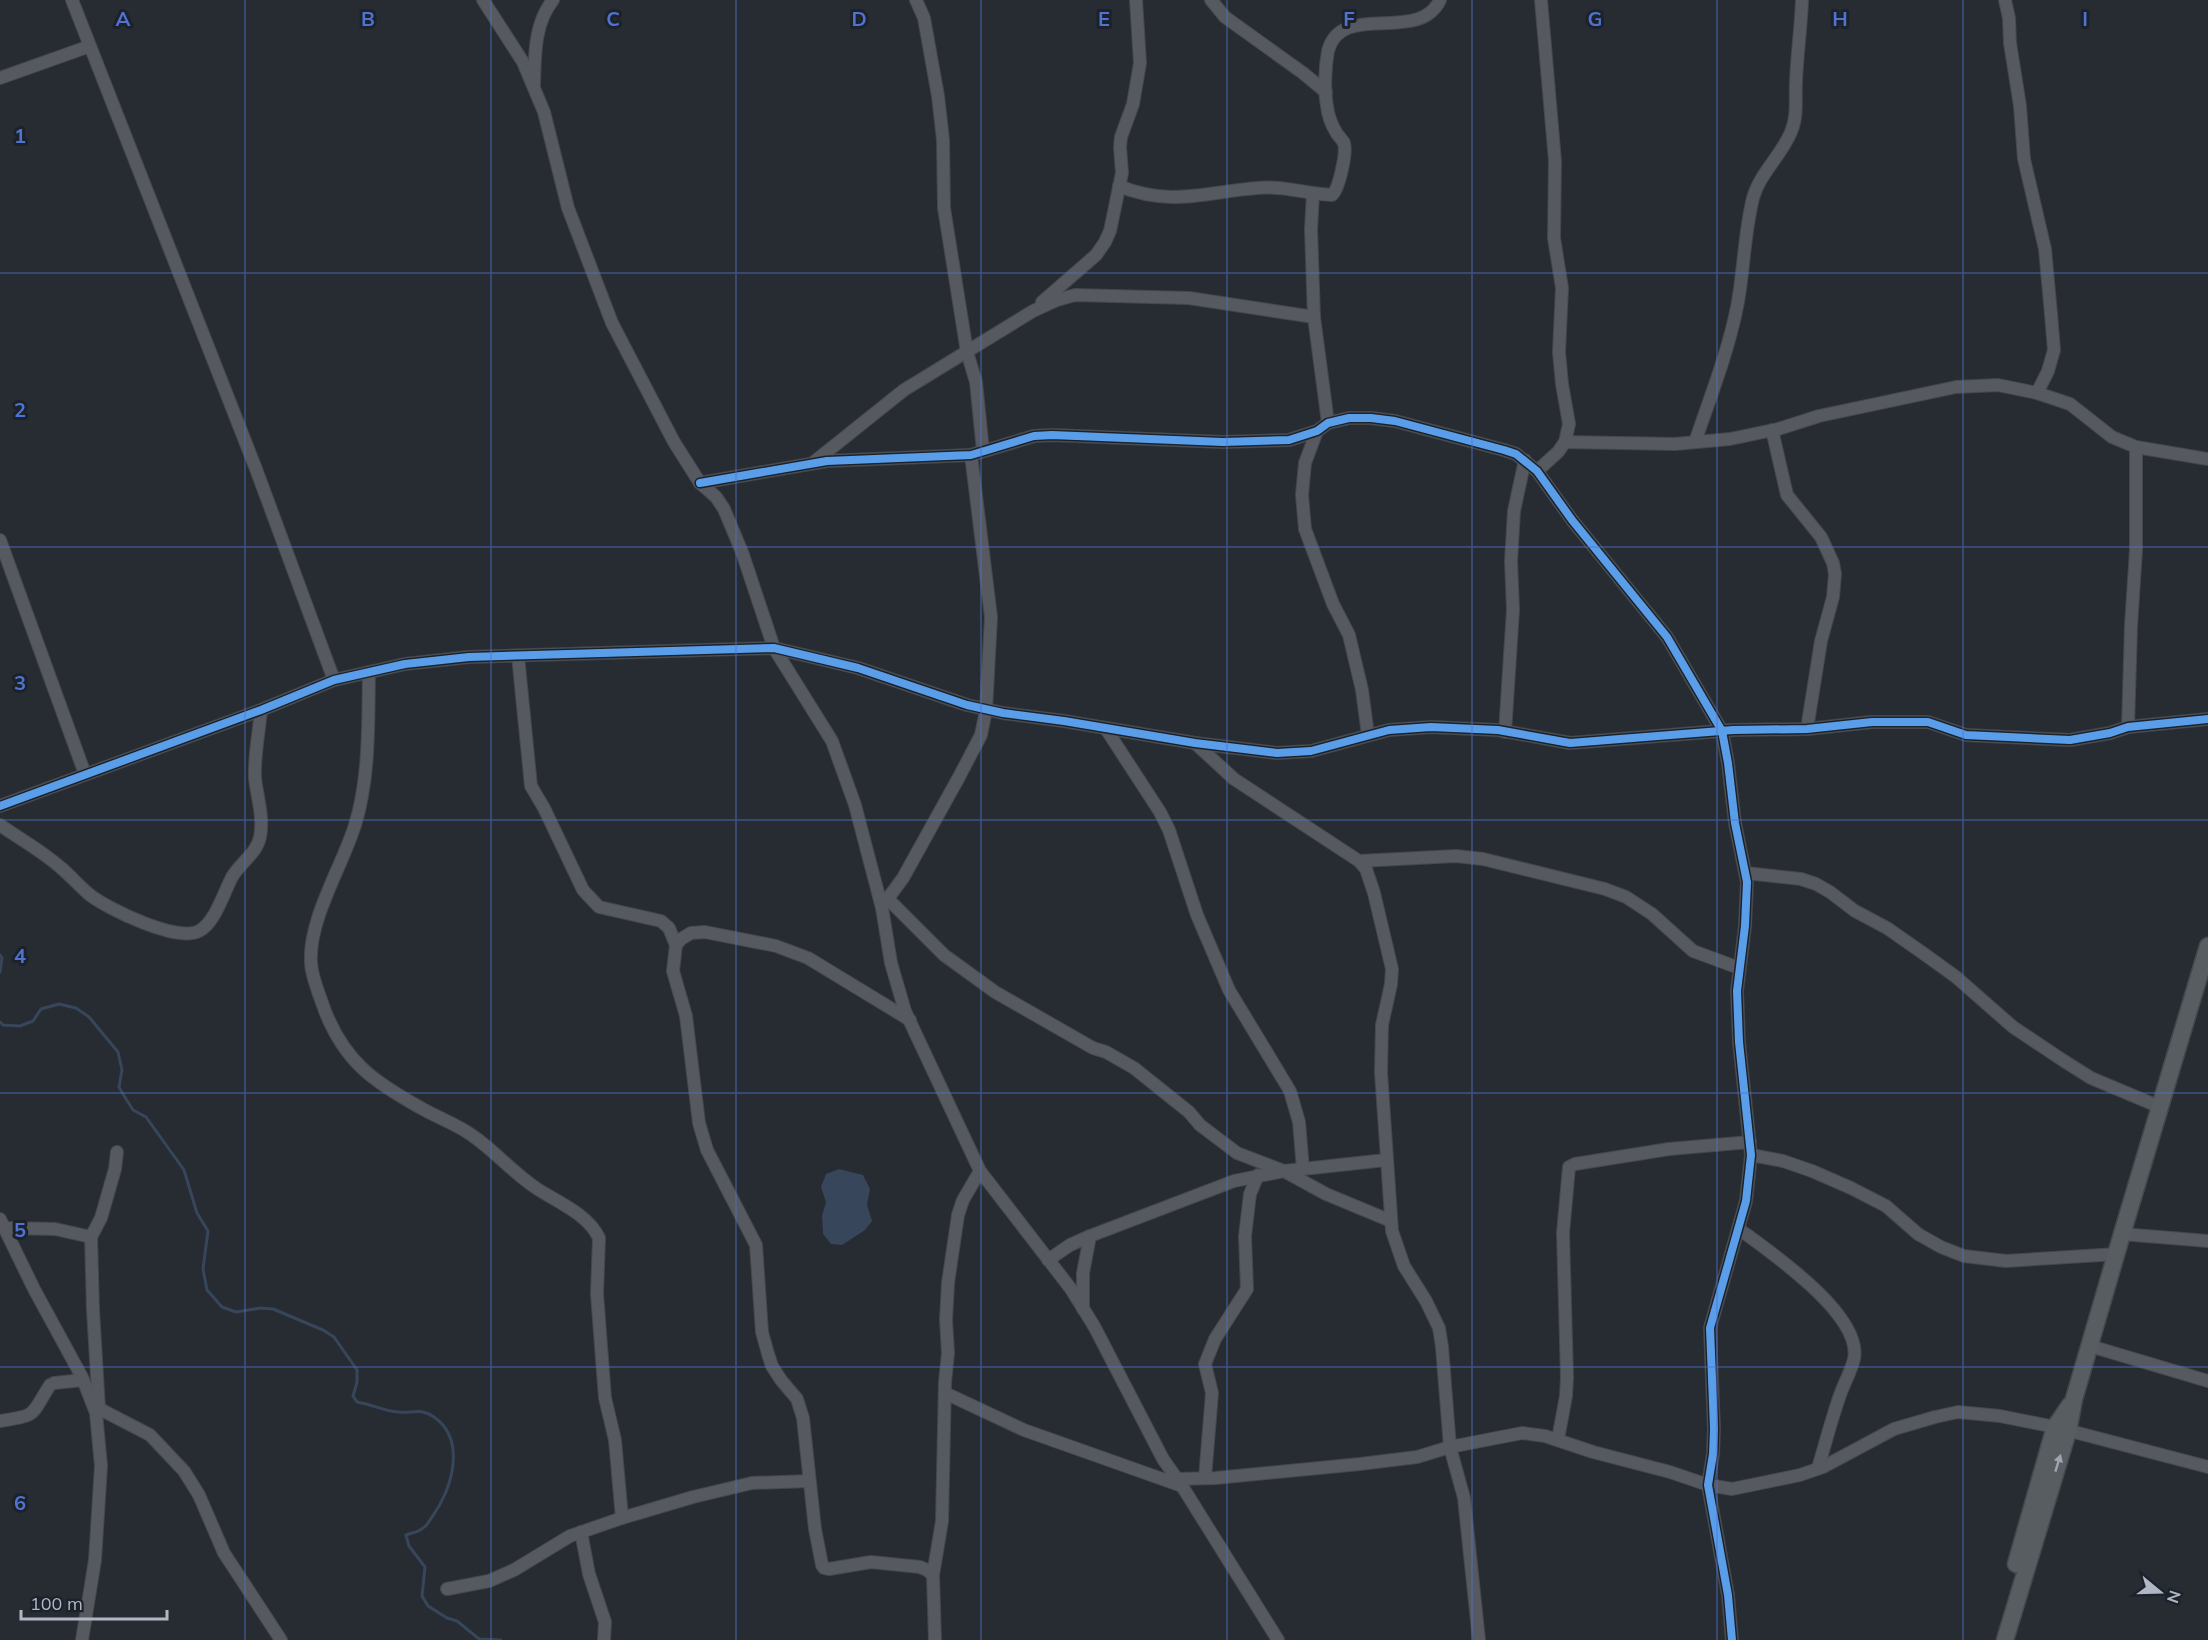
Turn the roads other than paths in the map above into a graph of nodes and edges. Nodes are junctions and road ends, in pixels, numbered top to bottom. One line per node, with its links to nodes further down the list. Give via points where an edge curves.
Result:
1 (72, 0): 11 (street)
2 (483, 0): 13 (street, via 513,44)
3 (554, 0): 13 (street, via 538,30)
4 (916, 0): 19 (street, via 924,18 938,96 944,208)
5 (1136, 0): 15 (street, via 1140,63 1133,104 1121,137)
6 (1211, 0): 14 (street, via 1225,17)
7 (1440, 0): 14 (street, via 1426,16 1396,23 1358,23 1338,33 1328,51)
8 (1541, 0): 24 (street, via 1556,161 1554,238 1562,300 1559,352 1569,424)
9 (1802, 0): 25 (street, via 1795,117 1783,150 1759,182 1754,196 1745,233 1736,310)
10 (2005, 0): 20 (street, via 2024,159 2045,249 2054,350)
11 (90, 46): 12 (street); 37 (street)
12 (0, 78)
13 (534, 88): 32 (street, via 550,129 568,208 603,301 674,442)
14 (1326, 92): 16 (street, via 1330,120 1345,149 1336,192)
15 (1119, 186): 16 (street, via 1174,198 1257,188); 17 (street, via 1105,242 1096,255)
16 (1313, 194): 18 (street)
17 (1033, 311): 18 (street, via 1075,295 1189,298); 19 (street)
18 (1314, 317): 21 (street)
19 (967, 352): 27 (street, via 976,382); 30 (street, via 904,390)
20 (2037, 393): 22 (street, via 1998,385 1956,387); 26 (street, via 2077,408 2112,437)
21 (1328, 423): 23 (street); 29 (street, via 1349,418 1395,421 1504,450)
22 (1772, 430): 25 (street); 43 (street, via 1787,495 1821,537 1835,574)
23 (1317, 431): 27 (street, via 1289,440 1223,442 1034,436); 46 (street, via 1305,463 1305,529 1329,595 1349,635)
24 (1565, 442): 25 (street); 31 (street)
25 (1695, 442)
26 (2136, 447): 28 (street); 41 (street)
27 (977, 453): 30 (street); 39 (street, via 991,617)
28 (2208, 459)
29 (1525, 460): 31 (street); 45 (street, via 1512,541 1513,610)
30 (813, 463): 32 (street)
31 (1537, 471): 44 (street, via 1667,637)
32 (700, 483): 34 (street, via 724,509)
33 (0, 540): 48 (street)
34 (774, 648): 35 (street); 39 (street, via 858,668); 53 (street, via 832,741)
35 (518, 656): 36 (street, via 469,657); 54 (street, via 531,786 583,890 599,907 661,921 669,927)
36 (369, 672): 37 (street); 91 (street, via 368,725 357,815 312,939 311,964 318,990 333,1031 350,1058 377,1081 474,1136 522,1179 596,1230 605,1398 615,1440)
37 (334, 680): 38 (street)
38 (261, 710): 48 (street); 50 (street, via 255,758 261,817 258,846 232,876 208,923 199,932 154,928 116,910 91,896 61,867)
39 (986, 710): 42 (street); 53 (street, via 981,735 960,777)
40 (2208, 719): 41 (street)
41 (2128, 727): 43 (street, via 2070,740 1966,735 1928,722 1872,722)
42 (1106, 729): 47 (street); 62 (street, via 1160,812 1197,915 1230,990 1290,1091 1299,1122)
43 (1807, 729): 44 (street)
44 (1722, 731): 45 (street, via 1570,743); 52 (street)
45 (1505, 732): 46 (street, via 1431,727)
46 (1368, 735): 47 (street, via 1311,751 1277,753)
47 (1195, 743): 51 (street, via 1234,779)
48 (85, 774): 49 (street)
49 (0, 806)
50 (0, 825)
51 (1359, 861): 56 (street, via 1456,856 1483,859 1605,889 1652,914 1693,951); 61 (street, via 1374,893 1392,969 1382,1025)
52 (1746, 873): 56 (street); 58 (street, via 1800,879 1830,891 1956,977 2013,1027 2064,1061 2091,1078)
53 (885, 904): 57 (street, via 891,963); 64 (street, via 995,992 1134,1068 1237,1153)
54 (676, 945): 57 (street, via 691,933 705,932 776,946 808,958); 88 (street, via 673,971 686,1016 699,1123 707,1150 756,1245 762,1332 772,1366 798,1399)
55 (2208, 946): 58 (main road)
56 (1739, 968): 59 (street, via 1739,1042)
57 (910, 1020): 63 (street)
58 (2160, 1107): 69 (main road)
59 (1751, 1148): 68 (street); 73 (street, via 1851,1188 1886,1206 1918,1234 1964,1256 2006,1261); 83 (street, via 1669,1149 1569,1167 1563,1244 1567,1377)
60 (117, 1152): 71 (street, via 101,1218)
61 (1386, 1160): 62 (street); 66 (street)
62 (1303, 1169): 64 (street)
63 (980, 1171): 74 (street); 79 (street, via 963,1200 952,1244)
64 (1284, 1171): 65 (street); 66 (street, via 1326,1194)
65 (1258, 1175): 70 (street); 87 (street, via 1245,1236 1247,1289 1215,1339 1205,1364 1212,1393)
66 (1391, 1221): 84 (street, via 1404,1266 1439,1328)
67 (2, 1224): 71 (street); 77 (street)
68 (1739, 1229): 86 (street, via 1796,1271 1831,1306 1854,1344 1854,1359); 90 (street, via 1710,1328 1714,1429)
69 (2122, 1234): 72 (street); 73 (main road)
70 (1090, 1236): 74 (street); 75 (street, via 1083,1273)
71 (91, 1237): 80 (street)
72 (2208, 1241)
73 (2116, 1254): 76 (main road)
74 (1048, 1260): 75 (street)
75 (1083, 1309): 89 (street, via 1163,1459)
76 (2090, 1346): 78 (street); 82 (main road)
77 (83, 1380): 80 (street); 81 (street, via 54,1383 29,1416)
78 (2208, 1381)
79 (945, 1393): 89 (street, via 1024,1430); 93 (street, via 942,1521)
80 (96, 1407): 95 (street, via 102,1466 95,1560); 96 (street, via 150,1435 184,1471 200,1496 224,1553)
81 (0, 1421)
82 (2061, 1429): 85 (street); 86 (street, via 1958,1412 1894,1429); 102 (main road); 103 (main road, one-way to 82)
83 (1558, 1439): 84 (street, via 1522,1433); 90 (street)
84 (1450, 1447): 87 (street, via 1417,1457); 100 (street, via 1464,1498)
85 (2208, 1467)
86 (1818, 1468): 90 (street, via 1732,1489)
87 (1205, 1478): 89 (street)
88 (810, 1481): 91 (street, via 752,1483); 93 (street, via 824,1568 871,1562 920,1567)
89 (1180, 1482): 99 (street)
90 (1708, 1485): 101 (street, via 1728,1594)
91 (622, 1518): 92 (street)
92 (581, 1532): 94 (street, via 489,1581); 97 (street, via 589,1574 605,1622)
93 (933, 1575): 98 (street)
94 (447, 1589)
95 (82, 1640)
96 (281, 1640)
97 (604, 1640)
98 (935, 1640)
99 (1278, 1640)
100 (1479, 1640)
101 (1732, 1640)
102 (1993, 1640)
103 (2005, 1640)

